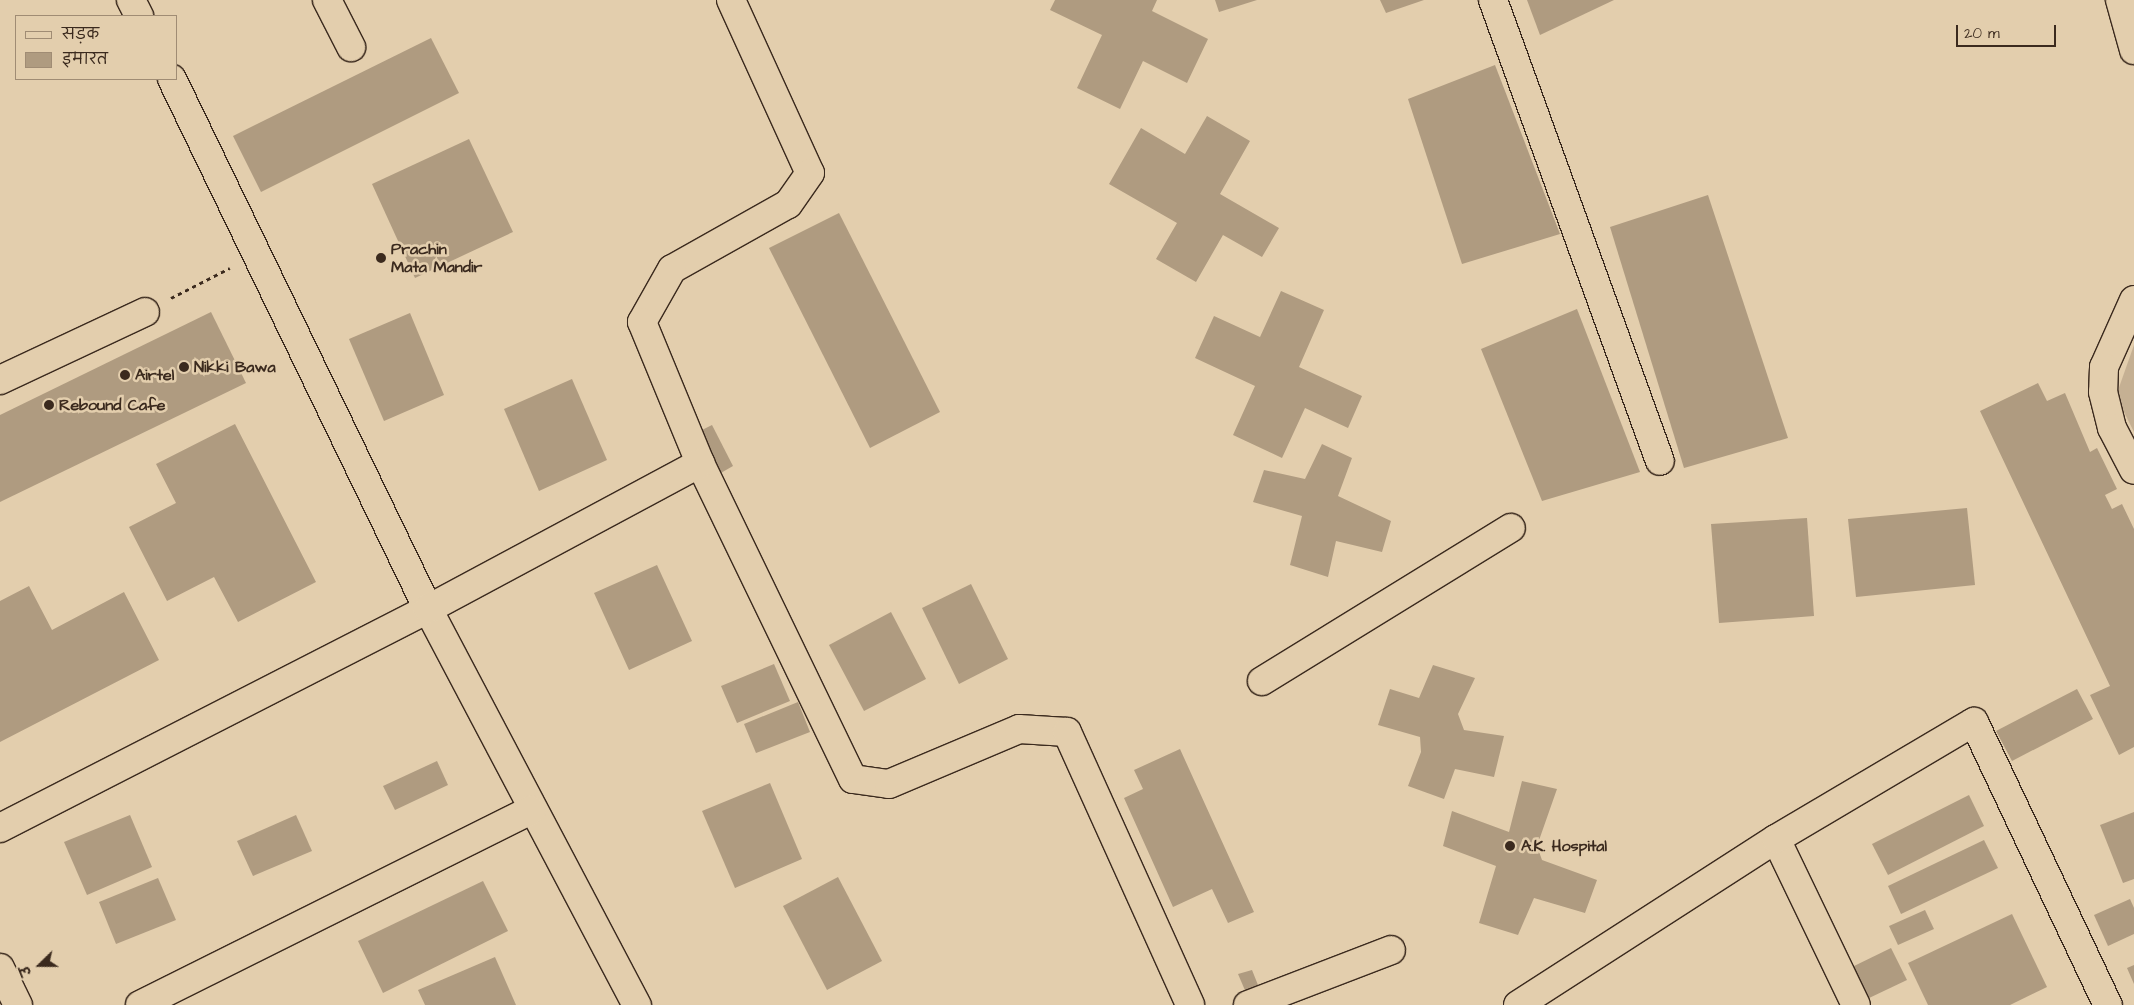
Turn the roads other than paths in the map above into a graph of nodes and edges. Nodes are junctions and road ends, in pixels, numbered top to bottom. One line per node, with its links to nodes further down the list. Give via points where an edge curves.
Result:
1 (131, 0): 6 (street)
2 (327, 0): 7 (street)
3 (731, 0): 14 (street, via 810,173 788,204 672,269 642,322)
4 (2120, 0): 8 (street)
5 (1499, 2): 13 (street)
6 (138, 15)
7 (351, 47)
8 (2134, 50)
9 (172, 80): 17 (street)
10 (2134, 300): 15 (street, via 2104,367 2103,392 2112,428)
11 (144, 312): 12 (street)
12 (0, 380)
13 (1660, 461)
14 (700, 463): 17 (street); 27 (street, via 853,779 889,784 1019,729 1067,732)
15 (2134, 470)
16 (1511, 528): 18 (street)
17 (428, 609): 19 (street); 20 (street)
18 (1262, 681)
19 (531, 810): 25 (street); 26 (street)
20 (0, 828)
21 (1776, 839): 29 (street); 30 (street); 31 (street, via 1974,722)
22 (1391, 950): 28 (street)
23 (0, 968): 24 (street)
24 (18, 1005)
25 (140, 1005)
26 (637, 1005)
27 (1190, 1005)
28 (1248, 1005)
29 (1518, 1005)
30 (1856, 1005)
31 (2108, 1005)

